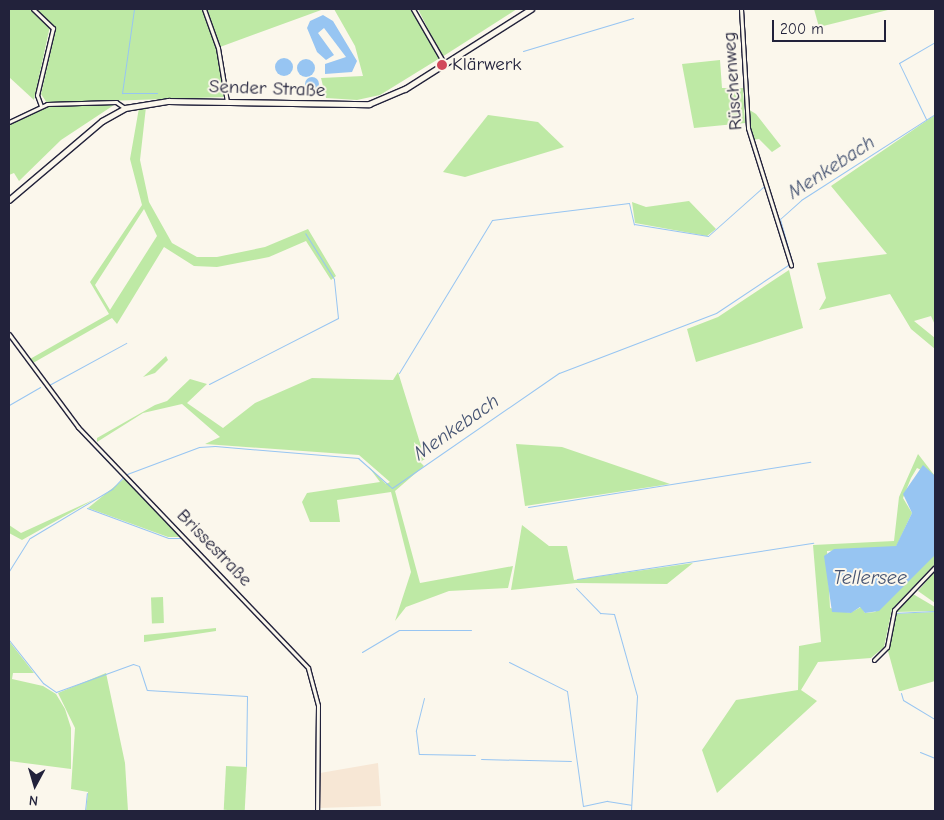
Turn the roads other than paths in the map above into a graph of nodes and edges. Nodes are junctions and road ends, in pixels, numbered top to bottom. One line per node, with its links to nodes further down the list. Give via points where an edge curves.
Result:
1 (32, 9): 8 (street, via 53,28 37,95)
2 (204, 9): 7 (street, via 218,48)
3 (414, 9): 6 (street)
4 (531, 9): 6 (main road, Sender Straße)
5 (741, 9): 12 (street, Rüschenweg, via 748,128)
6 (444, 63): 7 (main road, Sender Straße, via 394,95 369,104)
7 (227, 103): 9 (main road, Sender Straße, via 161,101)
8 (41, 106): 9 (street, via 116,102); 10 (street)
9 (125, 108): 11 (main road, Sender Straße, via 102,121)
10 (9, 122)
11 (9, 200)
12 (791, 266)
13 (9, 334): 16 (street, Brissestraße, via 73,421 308,668 318,704)
14 (935, 567): 15 (street, via 894,610 887,647)
15 (874, 660)
16 (317, 811)

